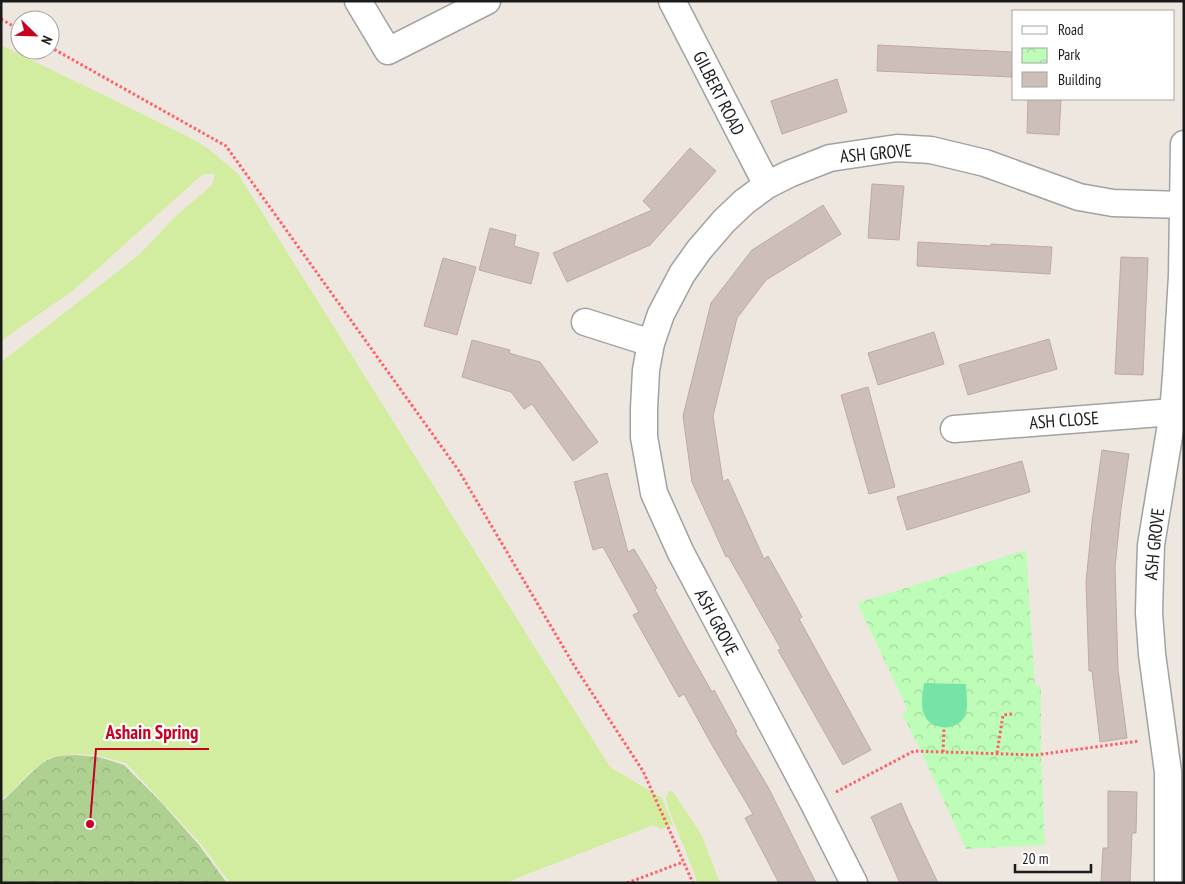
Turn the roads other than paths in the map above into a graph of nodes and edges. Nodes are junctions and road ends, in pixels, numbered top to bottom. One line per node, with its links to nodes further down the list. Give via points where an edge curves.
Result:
1 (358, 1): 2 (street, via 388,52)
2 (487, 1)
3 (672, 1): 5 (street, GILBERT ROAD)
4 (1184, 144): 6 (street)
5 (766, 185): 6 (street, ASH GROVE, via 830,158 897,148 931,150 985,163 1079,197 1114,203); 8 (street, ASH GROVE, via 724,221 699,250 661,314)
6 (1183, 205): 9 (street, ASH GROVE)
7 (585, 322): 8 (street)
8 (651, 343): 11 (street, ASH GROVE, via 646,370 644,437 654,493 685,561)
9 (1173, 412): 10 (street, ASH CLOSE); 12 (street, ASH GROVE, via 1151,545 1149,613 1168,772)
10 (954, 429)
11 (854, 883)
12 (1168, 883)

